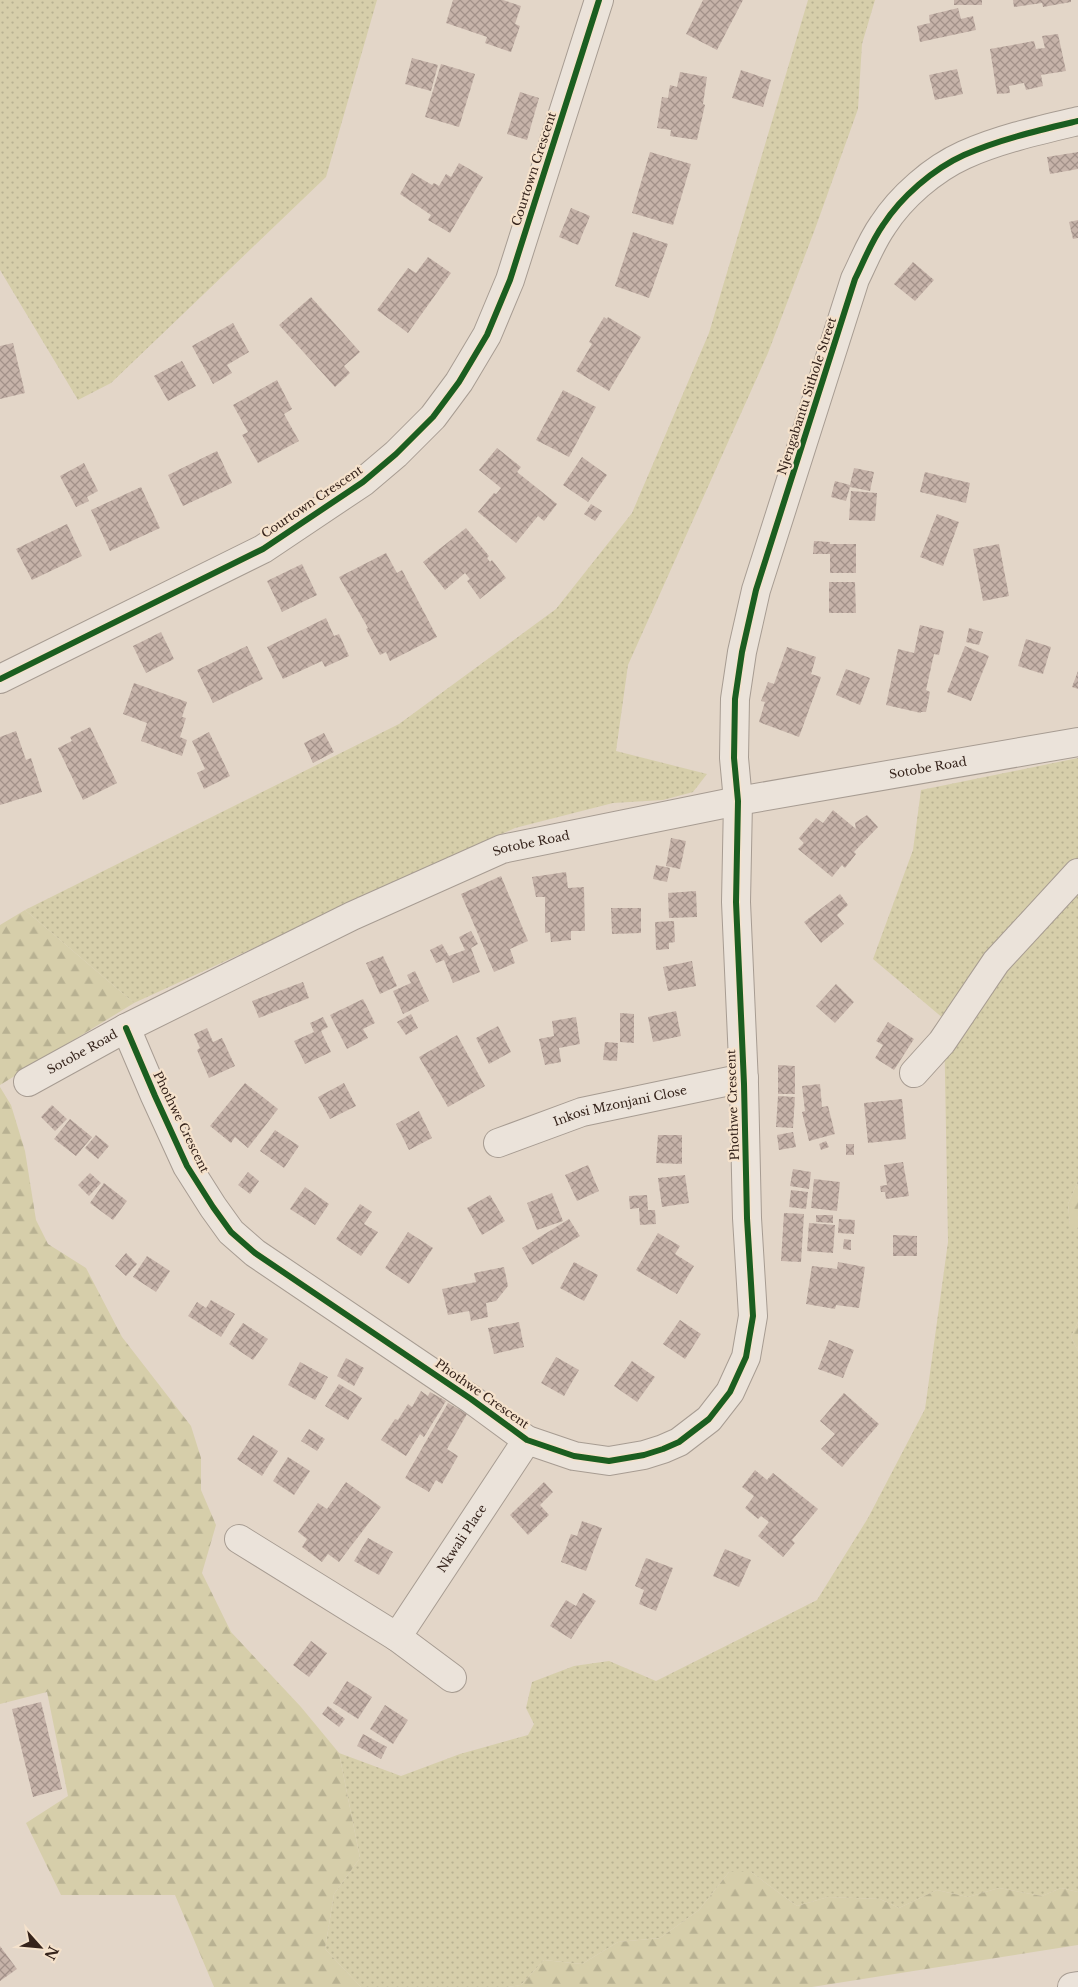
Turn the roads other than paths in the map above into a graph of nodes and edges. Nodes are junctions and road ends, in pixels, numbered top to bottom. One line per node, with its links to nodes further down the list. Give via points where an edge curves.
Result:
1 (599, 0): 3 (street, Courtown Crescent, via 510,280 487,334 459,382 433,417 363,482 263,549)
2 (1078, 120): 5 (street, Njengabantu Sithole Street, via 1006,140 963,156 935,172 884,222 872,242 855,279 754,599 735,699 734,758)
3 (0, 679)
4 (1078, 742): 5 (street, Sotobe Road)
5 (738, 801): 7 (street, Sotobe Road, via 502,849 352,916); 9 (street, Phothwe Crescent, via 736,902)
6 (1078, 874): 8 (street, via 996,962 942,1042)
7 (126, 1028): 10 (street, Sotobe Road); 12 (street, Phothwe Crescent, via 188,1166 231,1232 255,1253 472,1398)
8 (914, 1073)
9 (744, 1078): 11 (street, Inkosi Mzonjani Close, via 582,1112); 12 (street, Phothwe Crescent, via 753,1316 746,1357 730,1392 710,1419 694,1432 644,1455 609,1461 591,1459)
10 (28, 1082)
11 (498, 1143)
12 (527, 1440): 14 (street, Nkwali Place)
13 (239, 1539): 14 (street)
14 (398, 1637): 15 (street)
15 (452, 1678)
16 (1078, 1986): 17 (street)
17 (1072, 1987)

